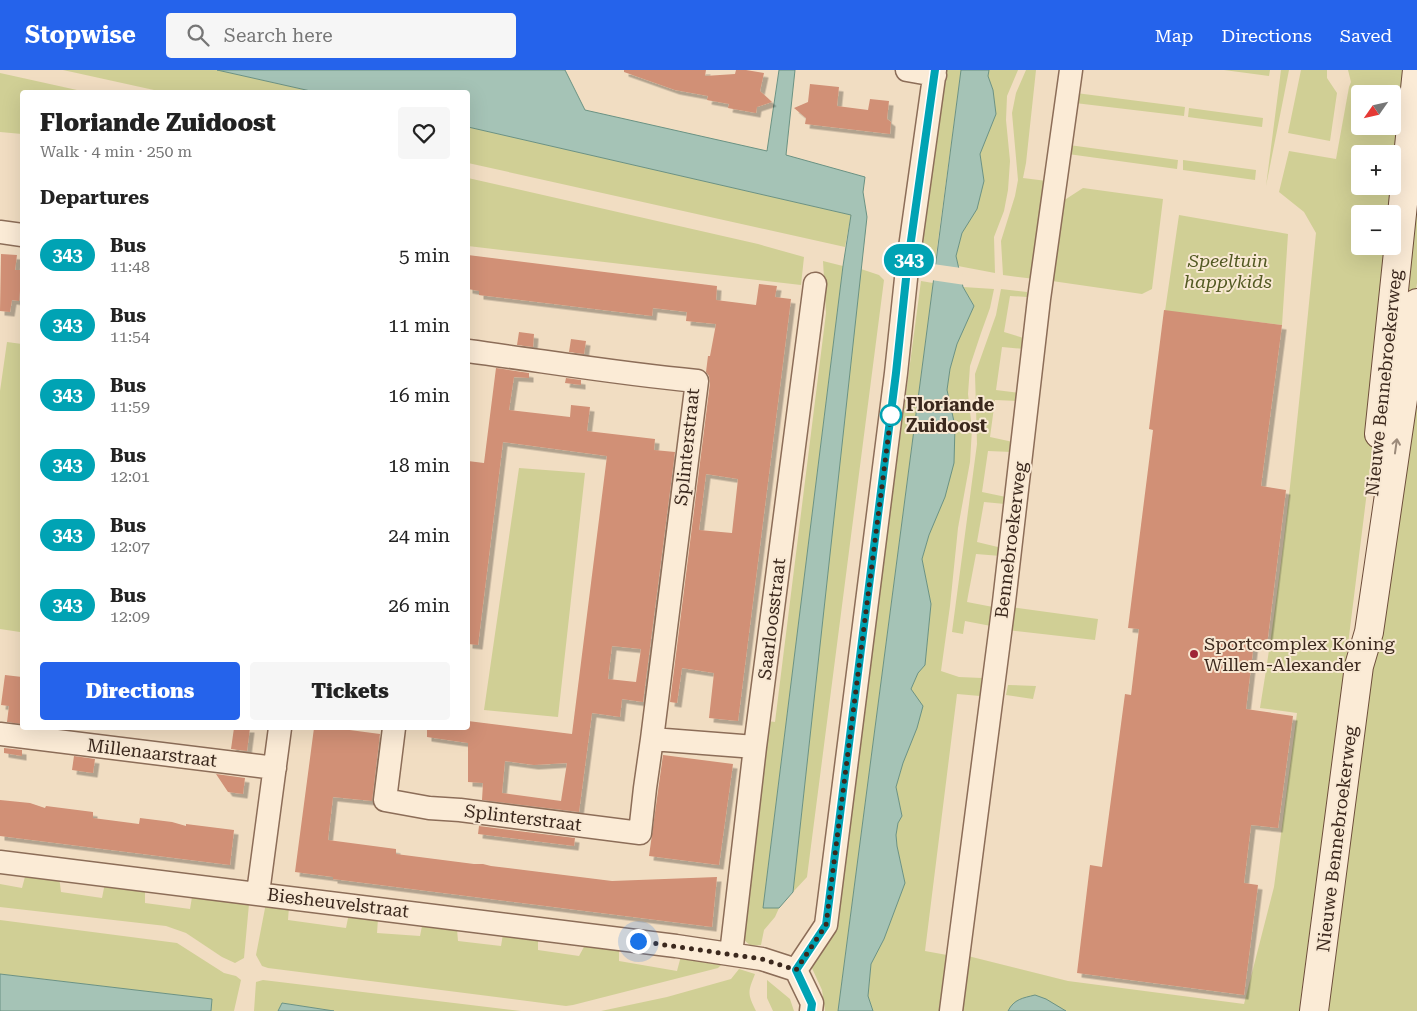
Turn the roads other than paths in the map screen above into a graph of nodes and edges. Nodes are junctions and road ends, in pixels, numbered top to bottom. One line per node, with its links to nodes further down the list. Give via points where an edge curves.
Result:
1 (907, 70): 4 (street)
2 (1071, 70): 22 (street, Bennebroekerweg, via 1039,299)
3 (1417, 70): 10 (main road, Nieuwe Bennebroekerweg, via 1385,390 1356,629)
4 (935, 73): 20 (street, via 907,269 826,925)
5 (0, 232): 6 (street)
6 (20, 235)
7 (815, 284): 15 (street, Saarloosstraat)
8 (1417, 303): 10 (main road, Nieuwe Bennebroekerweg, one-way to 8, via 1369,632)
9 (470, 351): 14 (street, Splinterstraat, via 697,381)
10 (1359, 666): 23 (main road, Nieuwe Bennebroekerweg)
11 (280, 730): 16 (street)
12 (394, 730): 14 (street, Splinterstraat, via 385,800 640,833)
13 (0, 734): 16 (street, Millenaarstraat)
14 (652, 739): 15 (street)
15 (755, 747): 19 (street, Saarloosstraat)
16 (275, 768): 18 (street)
17 (0, 862): 18 (street, Biesheuvelstraat)
18 (258, 893): 19 (street, Biesheuvelstraat)
19 (731, 954): 20 (street, Biesheuvelstraat, via 762,959)
20 (796, 970): 21 (street, via 812,1004)
21 (811, 1011)
22 (951, 1011)
23 (1314, 1011)

